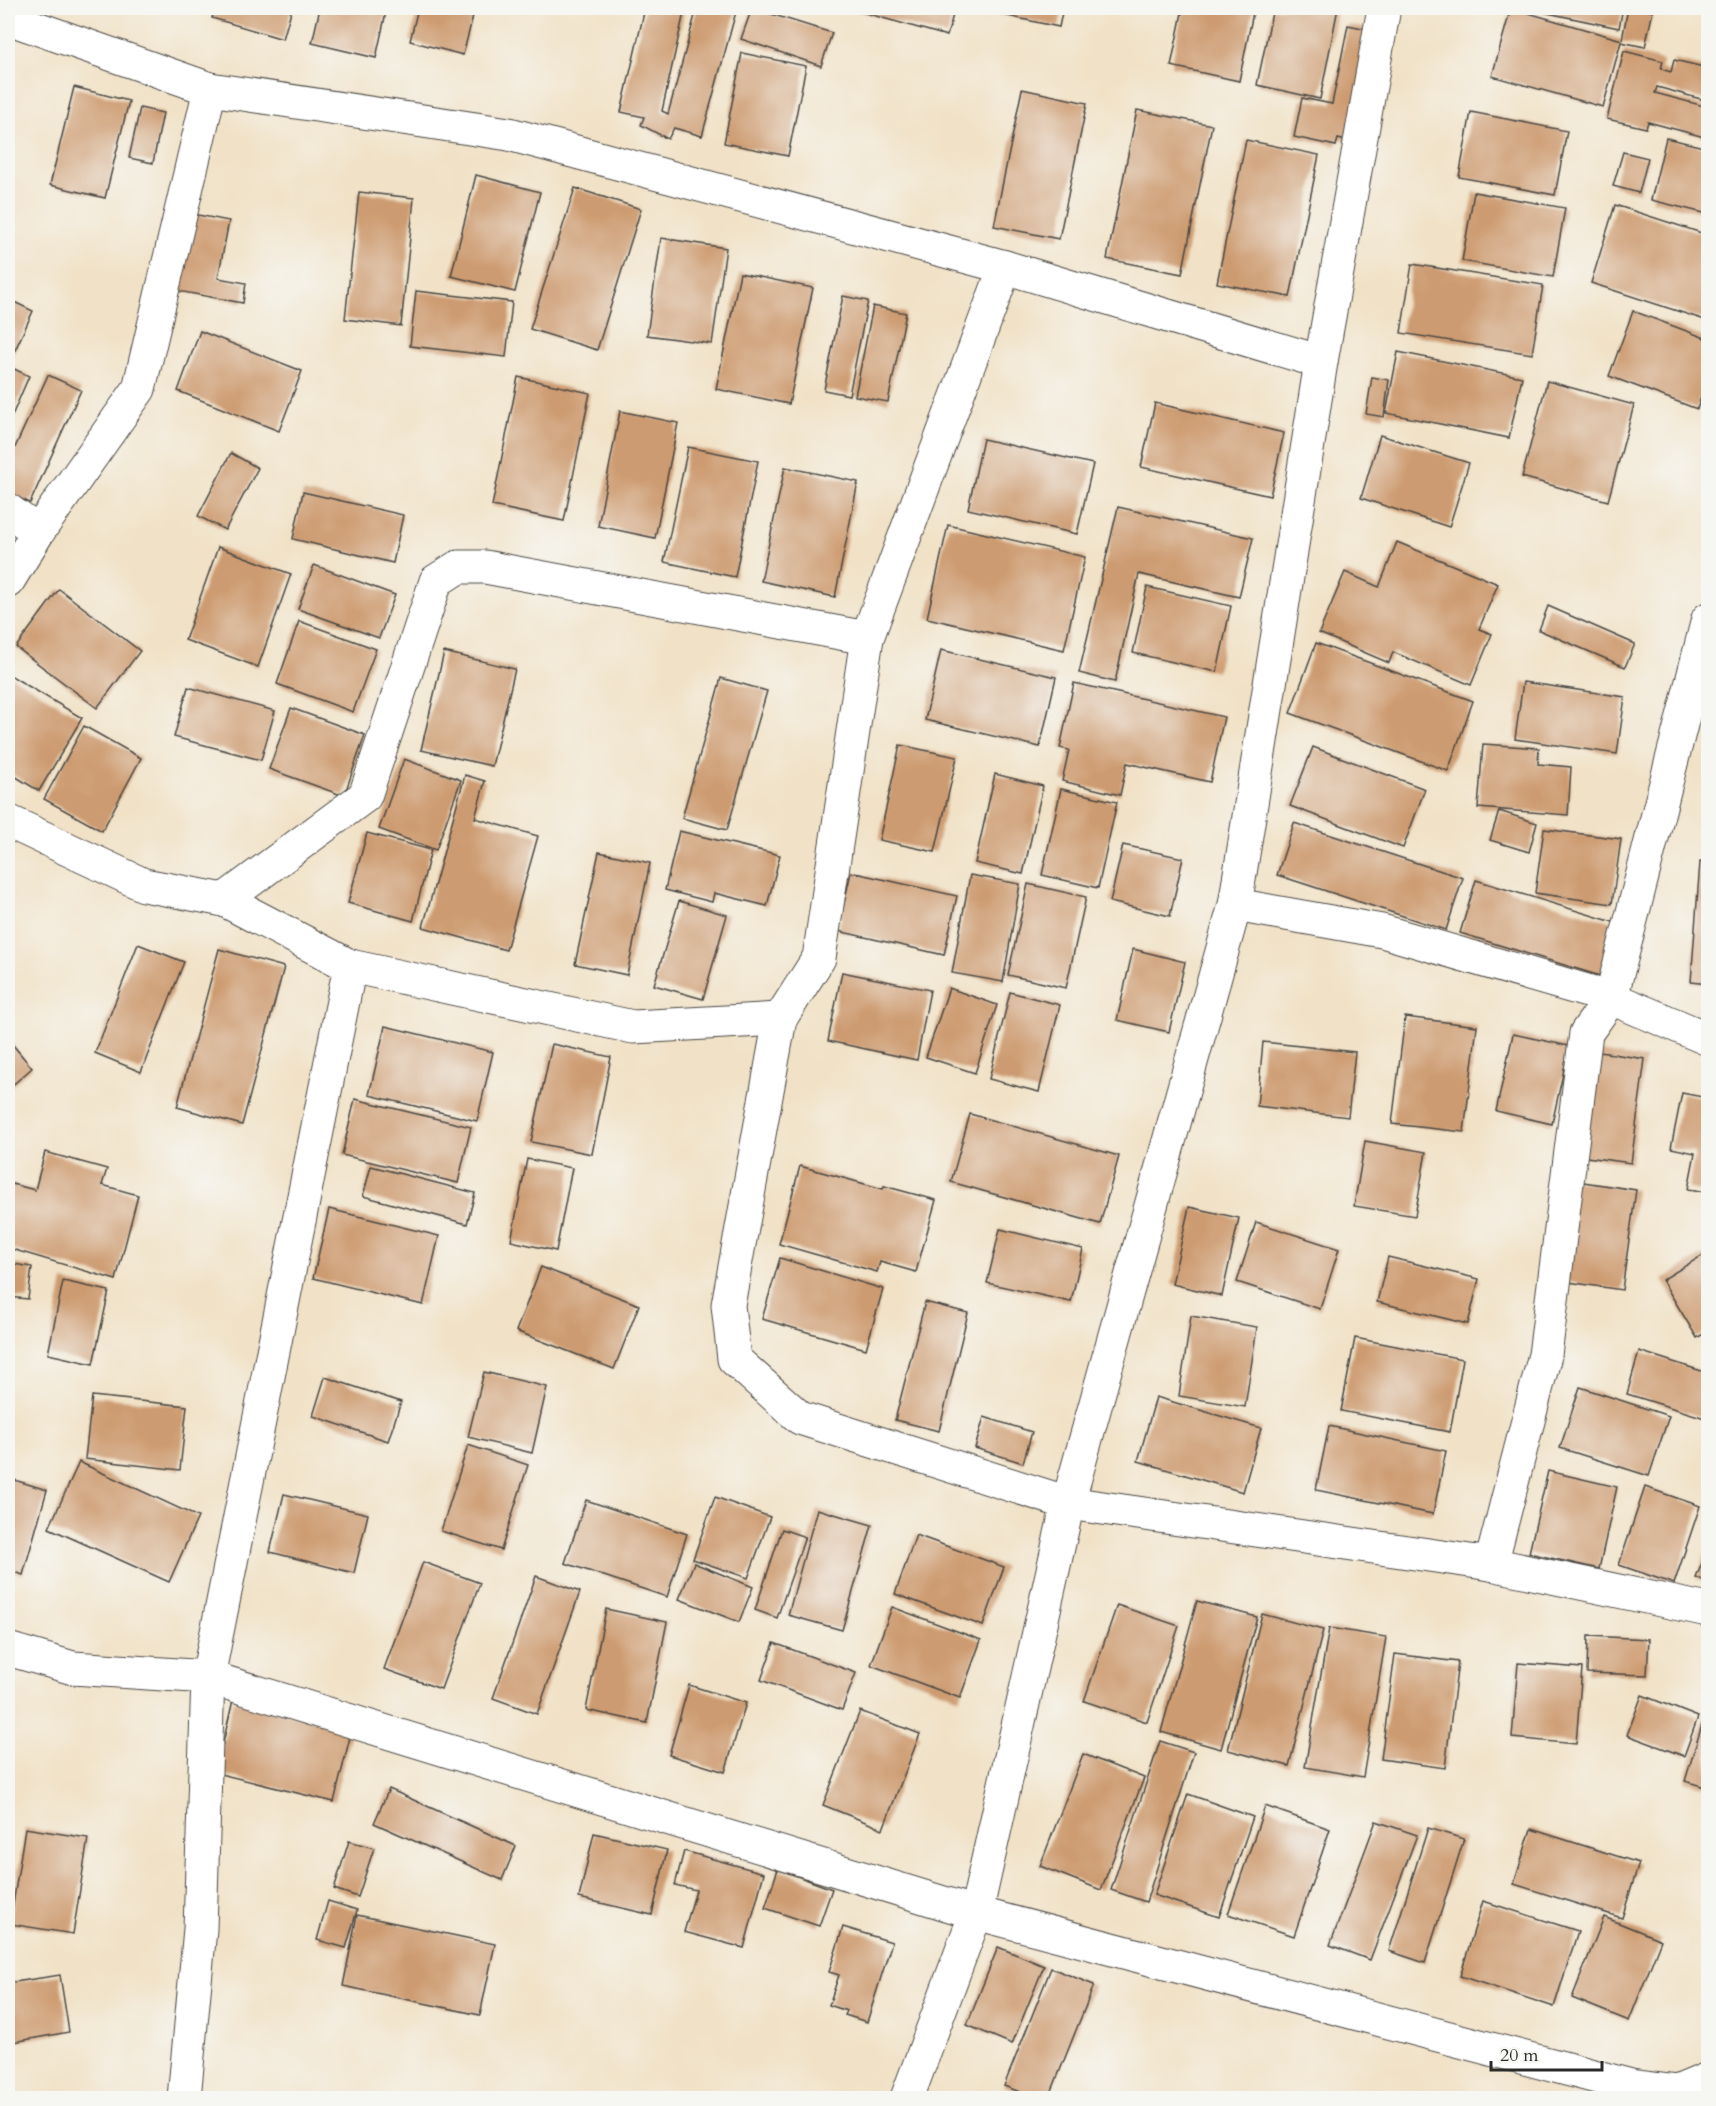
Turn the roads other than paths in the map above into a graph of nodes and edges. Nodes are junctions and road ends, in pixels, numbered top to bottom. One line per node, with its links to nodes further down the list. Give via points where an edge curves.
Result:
1 (1384, 8): 5 (street)
2 (8, 18): 3 (street)
3 (210, 89): 4 (street, via 508,134); 7 (street, via 139,389)
4 (1005, 267): 5 (street); 10 (street)
5 (1321, 362): 13 (street)
6 (8, 510): 7 (street)
7 (38, 532): 8 (street)
8 (8, 581)
9 (1708, 619): 15 (street)
10 (867, 638): 12 (street, via 485,567 458,567 436,581 365,796); 16 (street, via 819,958)
11 (8, 821): 12 (street, via 144,885)
12 (224, 900): 14 (street)
13 (1235, 905): 15 (street, via 1382,931); 18 (street)
14 (350, 966): 16 (street, via 633,1027); 22 (street)
15 (1611, 998): 17 (street); 19 (street, via 1586,1033 1545,1355)
16 (780, 1019): 18 (street, via 728,1305 734,1359 800,1418)
17 (1708, 1039)
18 (1068, 1503): 19 (street); 23 (street)
19 (1491, 1564): 20 (street)
20 (1708, 1610)
21 (8, 1649): 22 (street, via 73,1668)
22 (208, 1677): 23 (street); 25 (street, via 200,1929)
23 (976, 1913): 24 (street, via 1631,2086 1677,2092); 26 (street)
24 (1708, 2079)
25 (184, 2098)
26 (907, 2098)

